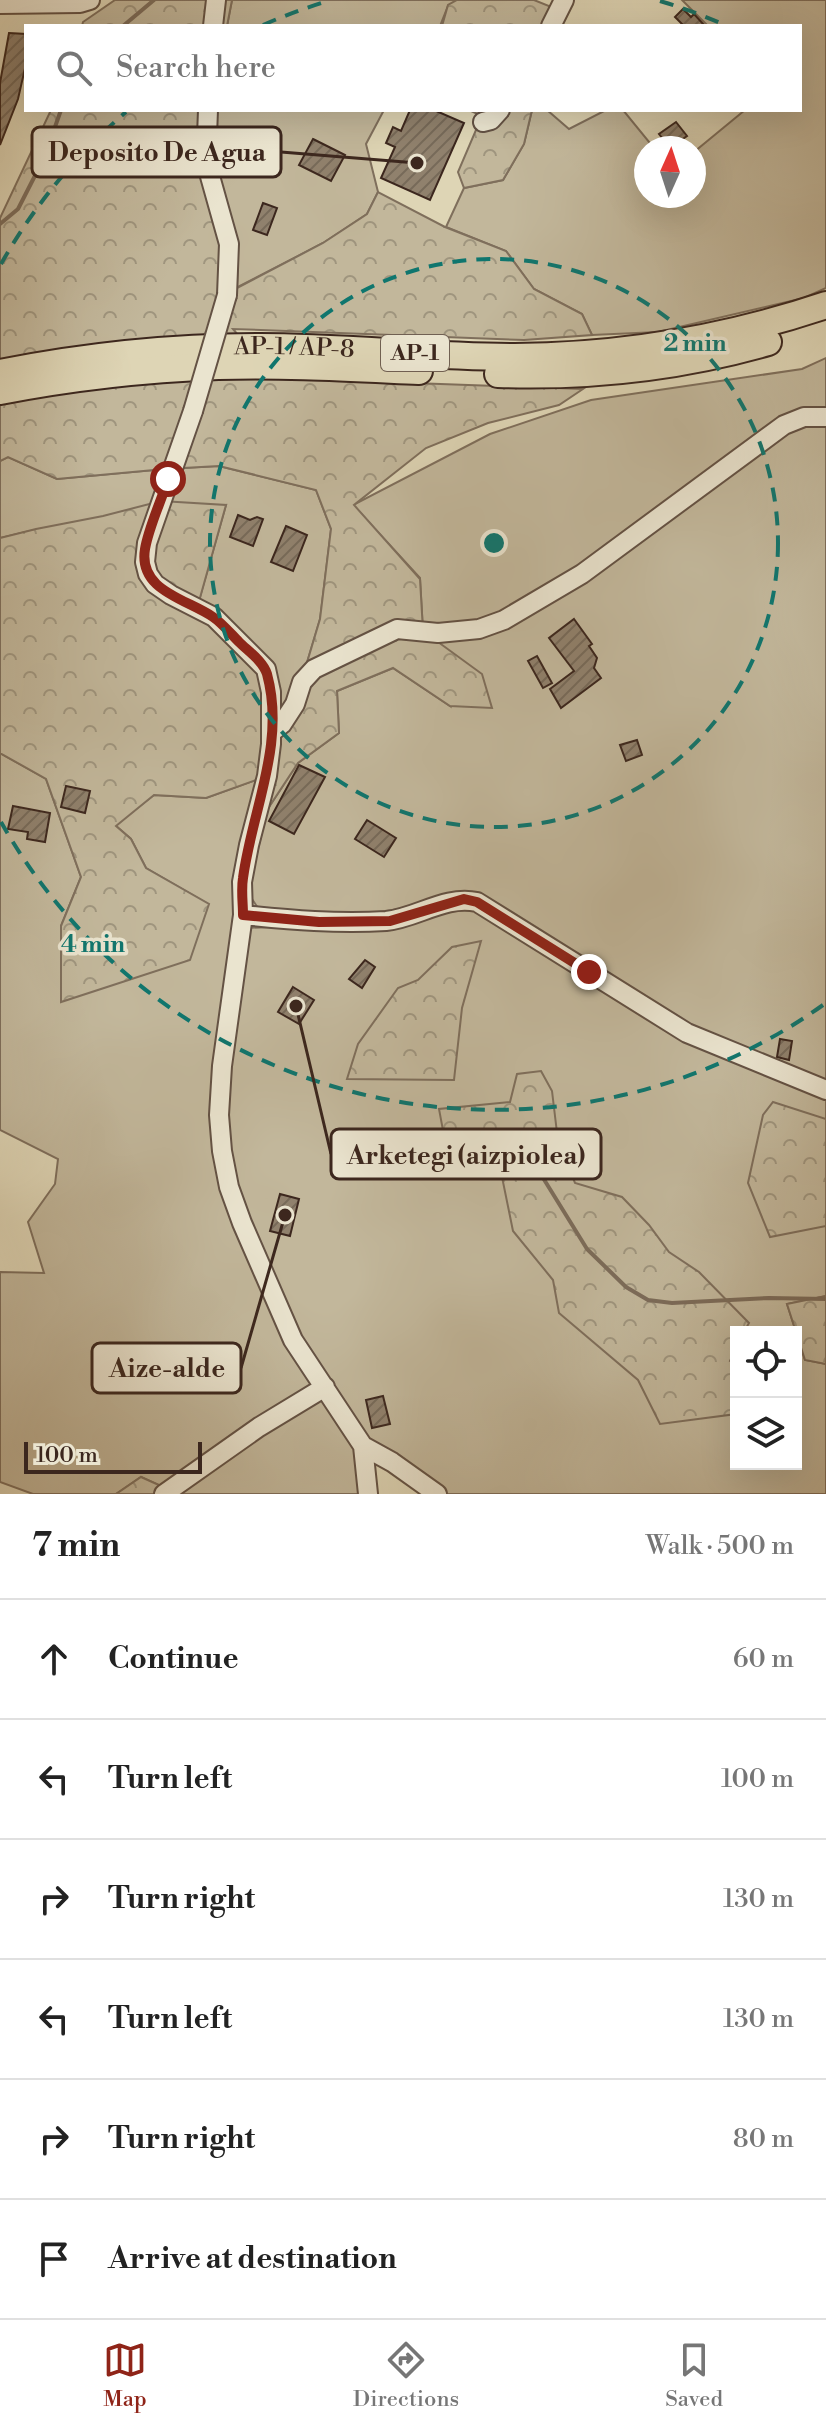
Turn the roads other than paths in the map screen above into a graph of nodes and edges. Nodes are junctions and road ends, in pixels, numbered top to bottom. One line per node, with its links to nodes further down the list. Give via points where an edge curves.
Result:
1 (90, 0): 4 (street)
2 (216, 0): 5 (street)
3 (564, 0): 6 (street)
4 (0, 4)
5 (213, 24)
6 (552, 24)
7 (208, 112): 15 (street, bridge, via 206,162 229,244 227,295 145,562 155,584 214,617 266,669)
8 (498, 112): 9 (street)
9 (483, 122)
10 (826, 305): 12 (highway, AP-1 / AP-8 / AP-1, via 714,336 594,354 513,357 217,347 126,353)
11 (826, 324): 13 (highway, AP-1 / AP-8 / AP-1, via 718,354 595,372 218,366 128,372)
12 (0, 373)
13 (0, 391)
14 (826, 417): 15 (street, via 804,417 784,425 582,574 504,620 438,633 397,629 314,669)
15 (272, 732): 16 (street, via 242,882)
16 (243, 915): 17 (street, via 390,921 464,899 477,902 687,1033); 18 (street, via 222,1066 222,1151 242,1223 293,1340)
17 (826, 1090)
18 (325, 1387): 19 (street); 20 (street)
19 (363, 1446): 21 (street); 22 (street)
20 (164, 1494)
21 (368, 1494)
22 (437, 1494)

